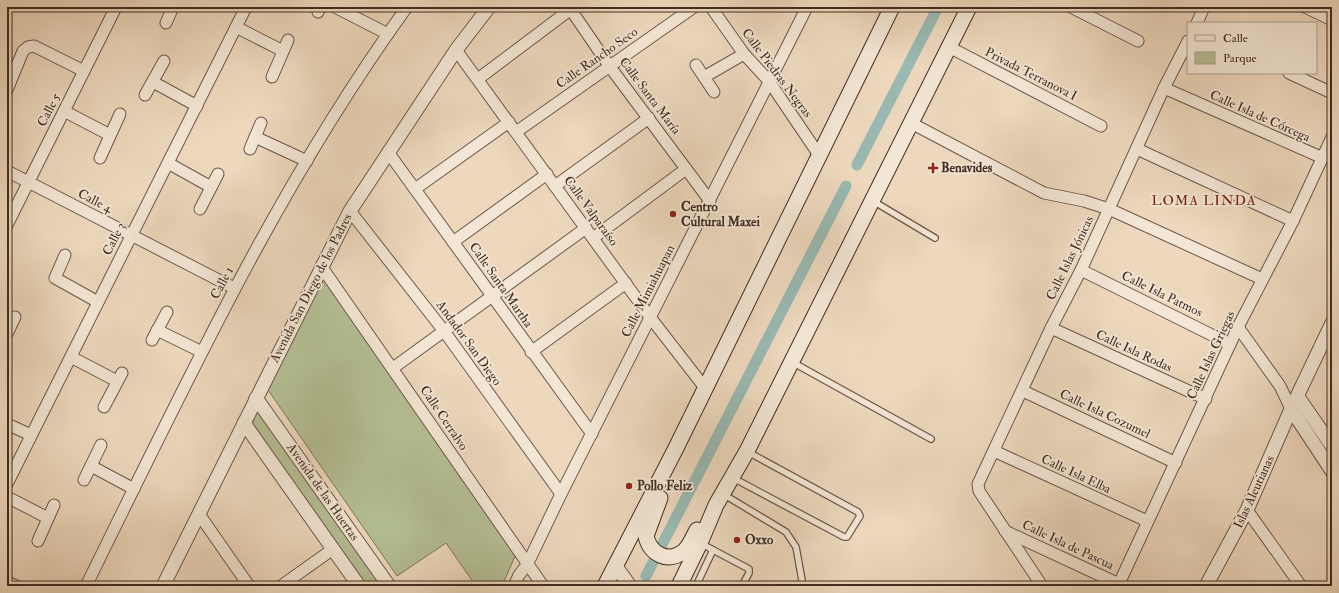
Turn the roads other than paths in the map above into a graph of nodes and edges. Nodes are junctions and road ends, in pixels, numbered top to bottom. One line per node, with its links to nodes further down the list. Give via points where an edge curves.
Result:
1 (116, 7): 31 (street, Calle 5)
2 (174, 7): 18 (street)
3 (246, 7): 19 (street, Calle 3)
4 (335, 7): 20 (street)
5 (407, 7): 20 (street, Calle 1)
6 (489, 7): 25 (street, Avenida San Diego de los Padres)
7 (694, 7): 30 (street, Calle Rancho Seco)
8 (711, 7): 27 (street, Calle Piedras Negras)
9 (807, 7): 36 (street, Calle Mimiahuapan)
10 (892, 7): 58 (main road)
11 (969, 7): 24 (main road)
12 (1071, 7): 22 (street)
13 (1204, 7): 17 (street)
14 (1305, 7): 16 (street)
15 (570, 8): 30 (street, Calle Santa María); 35 (street)
16 (1332, 20)
17 (1197, 22)
18 (166, 23)
19 (236, 27): 26 (street); 43 (street, Calle 3)
20 (388, 34): 61 (street, Calle 1)
21 (288, 40): 26 (street)
22 (1138, 41)
23 (1187, 43): 39 (street, Calle Islas Jónicas)
24 (949, 47): 49 (main road); 50 (street, Privada Terranova I)
25 (456, 50): 35 (street, Calle Valparaíso); 57 (street, Avenida San Diego de los Padres)
26 (283, 52): 33 (street)
27 (744, 54): 34 (street); 36 (street, Calle Piedras Negras)
28 (164, 61): 37 (street)
29 (696, 65): 34 (street)
30 (610, 67): 46 (street, Calle Santa María); 51 (street, Calle Rancho Seco)
31 (84, 71): 38 (street, via 34,46 28,47 23,51); 44 (street, Calle 5)
32 (1291, 74): 41 (street)
33 (272, 77)
34 (704, 77): 40 (street)
35 (478, 79): 47 (street, Calle Valparaíso)
36 (769, 81): 58 (street, Calle Piedras Negras); 71 (street, Calle Mimiahuapan)
37 (153, 82): 42 (street); 43 (street)
38 (7, 87)
39 (1164, 88): 56 (street, Calle Islas Jónicas); 60 (street, Calle Isla de Córcega)
40 (714, 92)
41 (1332, 93)
42 (145, 95)
43 (197, 106): 62 (street, Calle 3)
44 (64, 111): 52 (street); 67 (street, Calle 5)
45 (120, 114): 52 (street)
46 (649, 118): 63 (street, Calle Santa María); 68 (street)
47 (509, 122): 51 (street, Calle Valparaíso); 70 (street)
48 (261, 123): 54 (street)
49 (911, 123): 72 (main road); 74 (street, via 1044,193)
50 (1101, 126)
51 (516, 132): 66 (street, Calle Valparaíso)
52 (110, 135): 59 (street)
53 (1332, 137): 60 (street, Calle Islas Griegas)
54 (255, 138): 55 (street); 61 (street)
55 (250, 149)
56 (1137, 149): 74 (street, Calle Islas Jónicas); 76 (street)
57 (388, 152): 70 (street, Calle Santa Martha); 75 (street, Avenida San Diego de los Padres)
58 (819, 155): 106 (main road)
59 (100, 158)
60 (1323, 158): 76 (street, Calle Islas Griegas)
61 (306, 161): 88 (street, Calle 1)
62 (168, 164): 69 (street); 79 (street, Calle 3)
63 (686, 169): 71 (street, Calle Santa María); 80 (street)
64 (7, 171): 67 (street, Calle 4)
65 (218, 174): 69 (street)
66 (547, 174): 68 (street, Calle Valparaíso); 82 (street)
67 (29, 182): 77 (street, Calle 5); 79 (street, Calle 4)
68 (555, 186): 78 (street, Calle Valparaíso)
69 (211, 187): 73 (street)
70 (415, 189): 82 (street, Calle Santa Martha)
71 (710, 201): 93 (street, Calle Mimiahuapan)
72 (872, 201): 81 (lane); 103 (main road)
73 (200, 209)
74 (1109, 209): 85 (street, Calle Islas Jónicas); 86 (street)
75 (350, 211): 84 (street, Avenida San Diego de los Padres); 97 (street, Andador San Diego)
76 (1293, 221): 86 (street, Calle Islas Griegas)
77 (7, 225)
78 (586, 228): 80 (street, Calle Valparaíso); 89 (street)
79 (131, 235): 88 (street, Calle 4); 90 (street, Calle 3)
80 (593, 238): 87 (street, Calle Valparaíso)
81 (935, 238)
82 (453, 242): 89 (street, Calle Santa Martha)
83 (65, 254): 90 (street, via 55,278)
84 (321, 266): 104 (street, Calle Cerralvo); 109 (street, Avenida San Diego de los Padres)
85 (1081, 270): 96 (street, Calle Islas Jónicas); 99 (street, Calle Isla Patmos)
86 (1262, 279): 95 (street, Calle Islas Griegas)
87 (626, 283): 93 (street, Calle Valparaíso); 101 (street)
88 (234, 288): 100 (street, Calle 1)
89 (491, 297): 97 (street); 101 (street, Calle Santa Martha)
90 (98, 302): 102 (street, Calle 3)
91 (167, 312): 100 (street, via 154,335)
92 (15, 317): 98 (street)
93 (650, 317): 106 (street, Calle Valparaíso); 115 (street, Calle Mimiahuapan)
94 (1332, 323): 108 (street, Islas Aleutianas)
95 (1238, 327): 99 (street, Calle Islas Griegas); 105 (street)
96 (1051, 328): 107 (street, Calle Islas Jónicas); 110 (street, Calle Isla Rodas)
97 (444, 331): 104 (street); 130 (street, Andador San Diego)
98 (7, 332)
99 (1230, 344): 110 (street, Calle Islas Griegas)
100 (202, 352): 129 (street, Calle 1)
101 (531, 352): 115 (street, Calle Santa Martha)
102 (71, 357): 111 (street, via 120,377); 116 (street, Calle 3)
103 (792, 362): 117 (lane); 121 (main road)
104 (393, 368): 142 (street, Calle Cerralvo)
105 (1280, 386): 108 (street); 112 (street)
106 (704, 388): 120 (main road)
107 (1023, 391): 122 (street, Calle Islas Jónicas); 123 (street, Calle Isla Cozumel)
108 (1298, 397): 112 (street, Islas Aleutianas); 119 (street)
109 (256, 398): 113 (street, Avenida San Diego de los Padres); 153 (street, Avenida de las Huertas)
110 (1206, 399): 123 (street, Calle Islas Griegas)
111 (104, 407)
112 (1291, 410): 125 (street); 134 (street, Islas Aleutianas)
113 (244, 423): 135 (street, Avenida San Diego de los Padres); 141 (street, Avenida de las Huertas)
114 (7, 424): 116 (street)
115 (592, 434): 130 (street, Calle Mimiahuapan)
116 (31, 435): 128 (street, Calle 3)
117 (931, 439)
118 (101, 445): 124 (street)
119 (1332, 446)
120 (676, 448): 132 (main road, via 673,464 646,536 658,554 676,555 683,552 700,524); 143 (main road)
121 (747, 451): 126 (main road); 126 (lane, via 858,512 860,516 844,537)
122 (994, 451): 137 (street, Calle Isla Elba); 138 (street, Calle Islas Jónicas, via 978,487)
123 (1176, 463): 137 (street, Calle Islas Griegas)
124 (91, 466): 127 (street); 129 (street)
125 (1332, 471)
126 (733, 478): 132 (main road)
127 (84, 480)
128 (7, 484)
129 (134, 489): 148 (street, Calle 1)
130 (561, 494): 142 (street, Calle Mimiahuapan)
131 (7, 497): 136 (street)
132 (720, 500): 140 (main road); 159 (lane, via 786,532 796,547)
133 (54, 505): 136 (street)
134 (1247, 510): 161 (street, Islas Aleutianas); 162 (street)
135 (199, 514): 149 (street, Avenida San Diego de los Padres); 150 (street)
136 (48, 518): 139 (street)
137 (1147, 521): 146 (street, Calle Islas Griegas)
138 (1005, 531): 146 (street, Calle Isla de Pascua); 160 (street)
139 (38, 541)
140 (706, 547): 145 (main road); 158 (lane, via 748,569 749,573)
141 (333, 549): 151 (street); 152 (street, Avenida de las Huertas)
142 (528, 565): 154 (street, Calle Mimiahuapan); 155 (street, Calle Cerralvo)
143 (616, 565): 156 (main road); 157 (street)
144 (7, 582): 147 (street)
145 (688, 585)
146 (1118, 585)
147 (16, 586)
148 (86, 586)
149 (163, 586)
150 (249, 586)
151 (281, 586)
152 (359, 586)
153 (389, 586)
154 (514, 586)
155 (543, 586)
156 (605, 586)
157 (630, 586)
158 (742, 586)
159 (803, 586)
160 (1042, 586)
161 (1206, 586)
162 (1301, 586)

